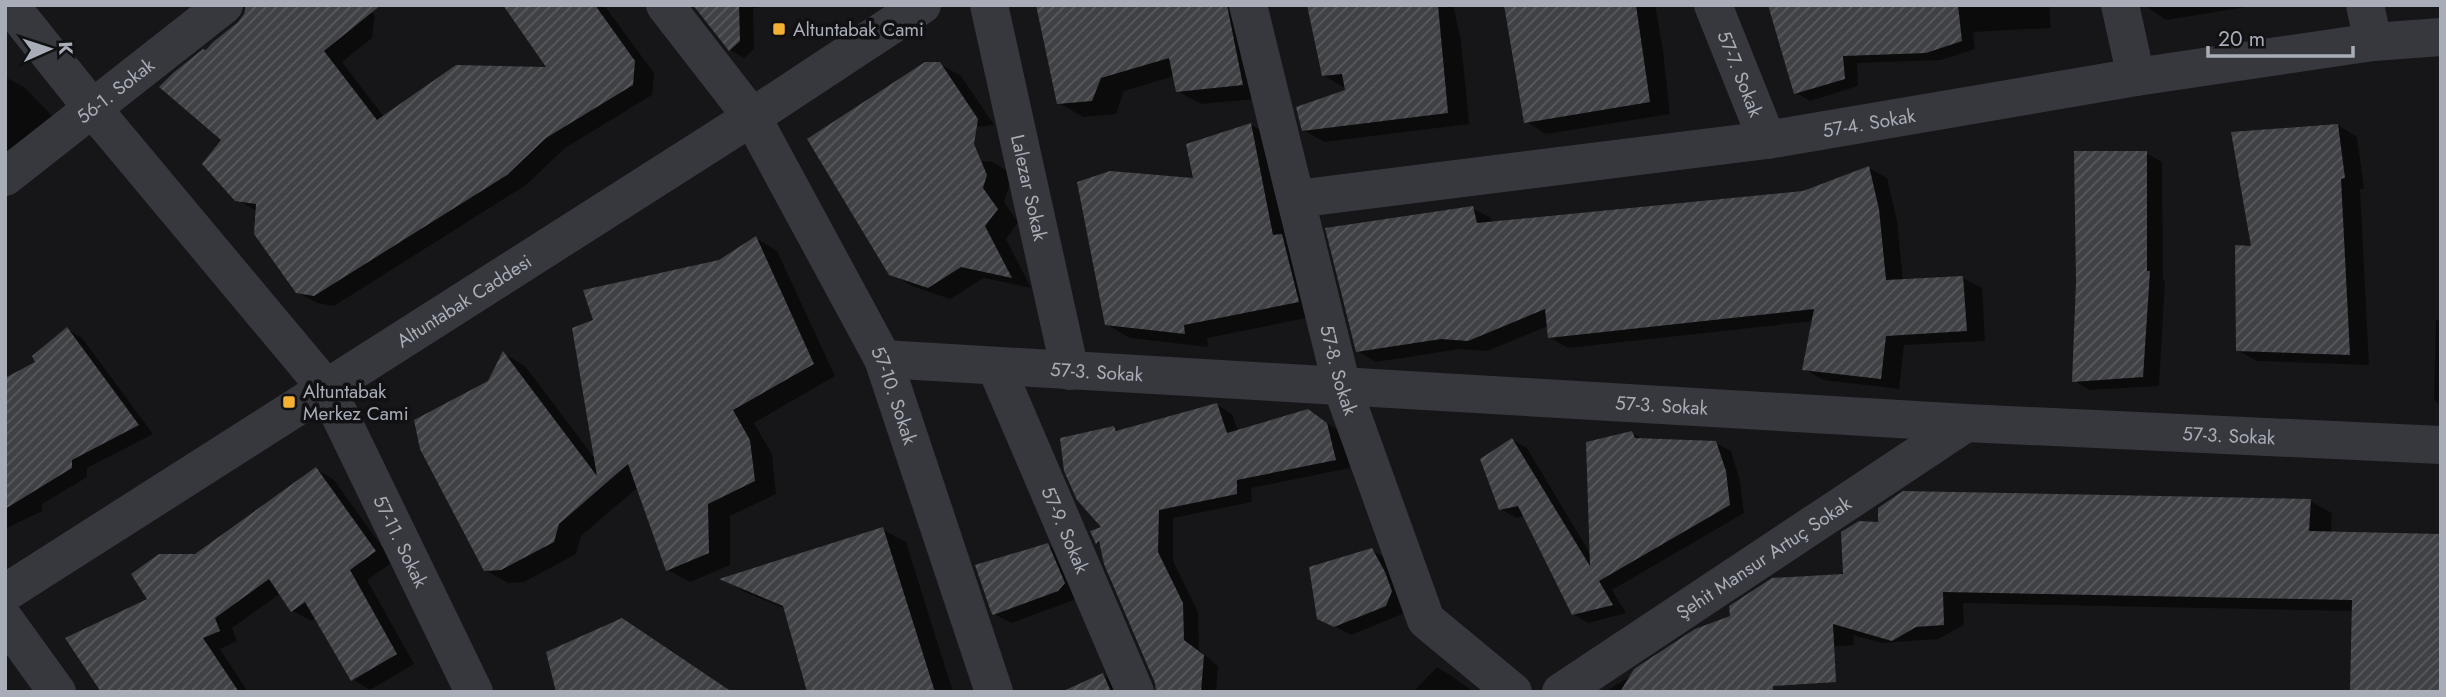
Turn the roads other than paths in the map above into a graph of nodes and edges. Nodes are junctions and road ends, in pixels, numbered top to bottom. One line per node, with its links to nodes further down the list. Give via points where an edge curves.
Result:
1 (10, 5): 13 (street, 57-11. Sokak)
2 (223, 5): 13 (street, 56-1. Sokak)
3 (664, 5): 14 (street, 57-10. Sokak)
4 (922, 5): 14 (street, Altuntabak Caddesi)
5 (989, 5): 20 (street, Lalezar Sokak)
6 (1248, 5): 17 (street, 57-8. Sokak)
7 (1713, 5): 15 (street, 57-7. Sokak)
8 (2120, 5): 12 (street)
9 (2365, 5): 11 (street)
10 (2441, 37): 11 (street, 57-4. Sokak)
11 (2373, 42): 12 (street, 57-4. Sokak)
12 (2136, 77): 15 (street, 57-4. Sokak)
13 (93, 109): 16 (street, 56-1. Sokak); 22 (street, 57-11. Sokak)
14 (752, 117): 18 (street, 57-10. Sokak); 22 (street, Altuntabak Caddesi)
15 (1767, 140): 17 (street, 57-4. Sokak)
16 (5, 177)
17 (1296, 199): 21 (street, 57-8. Sokak)
18 (883, 359): 19 (street, 57-3. Sokak); 29 (street, 57-10. Sokak)
19 (996, 367): 20 (street, 57-3. Sokak); 30 (street, 57-9. Sokak)
20 (1070, 371): 21 (street, 57-3. Sokak)
21 (1342, 387): 23 (street, 57-3. Sokak); 31 (street, 57-8. Sokak, via 1426,620)
22 (327, 389): 25 (street, Altuntabak Caddesi); 28 (street, 57-11. Sokak)
23 (1966, 423): 24 (street, 57-3. Sokak); 32 (street, Şehit Mansur Artuç Sokak)
24 (2441, 445)
25 (5, 593)
26 (5, 620): 27 (street)
27 (57, 692)
28 (474, 692)
29 (994, 692)
30 (1135, 692)
31 (1513, 692)
32 (1561, 692)

